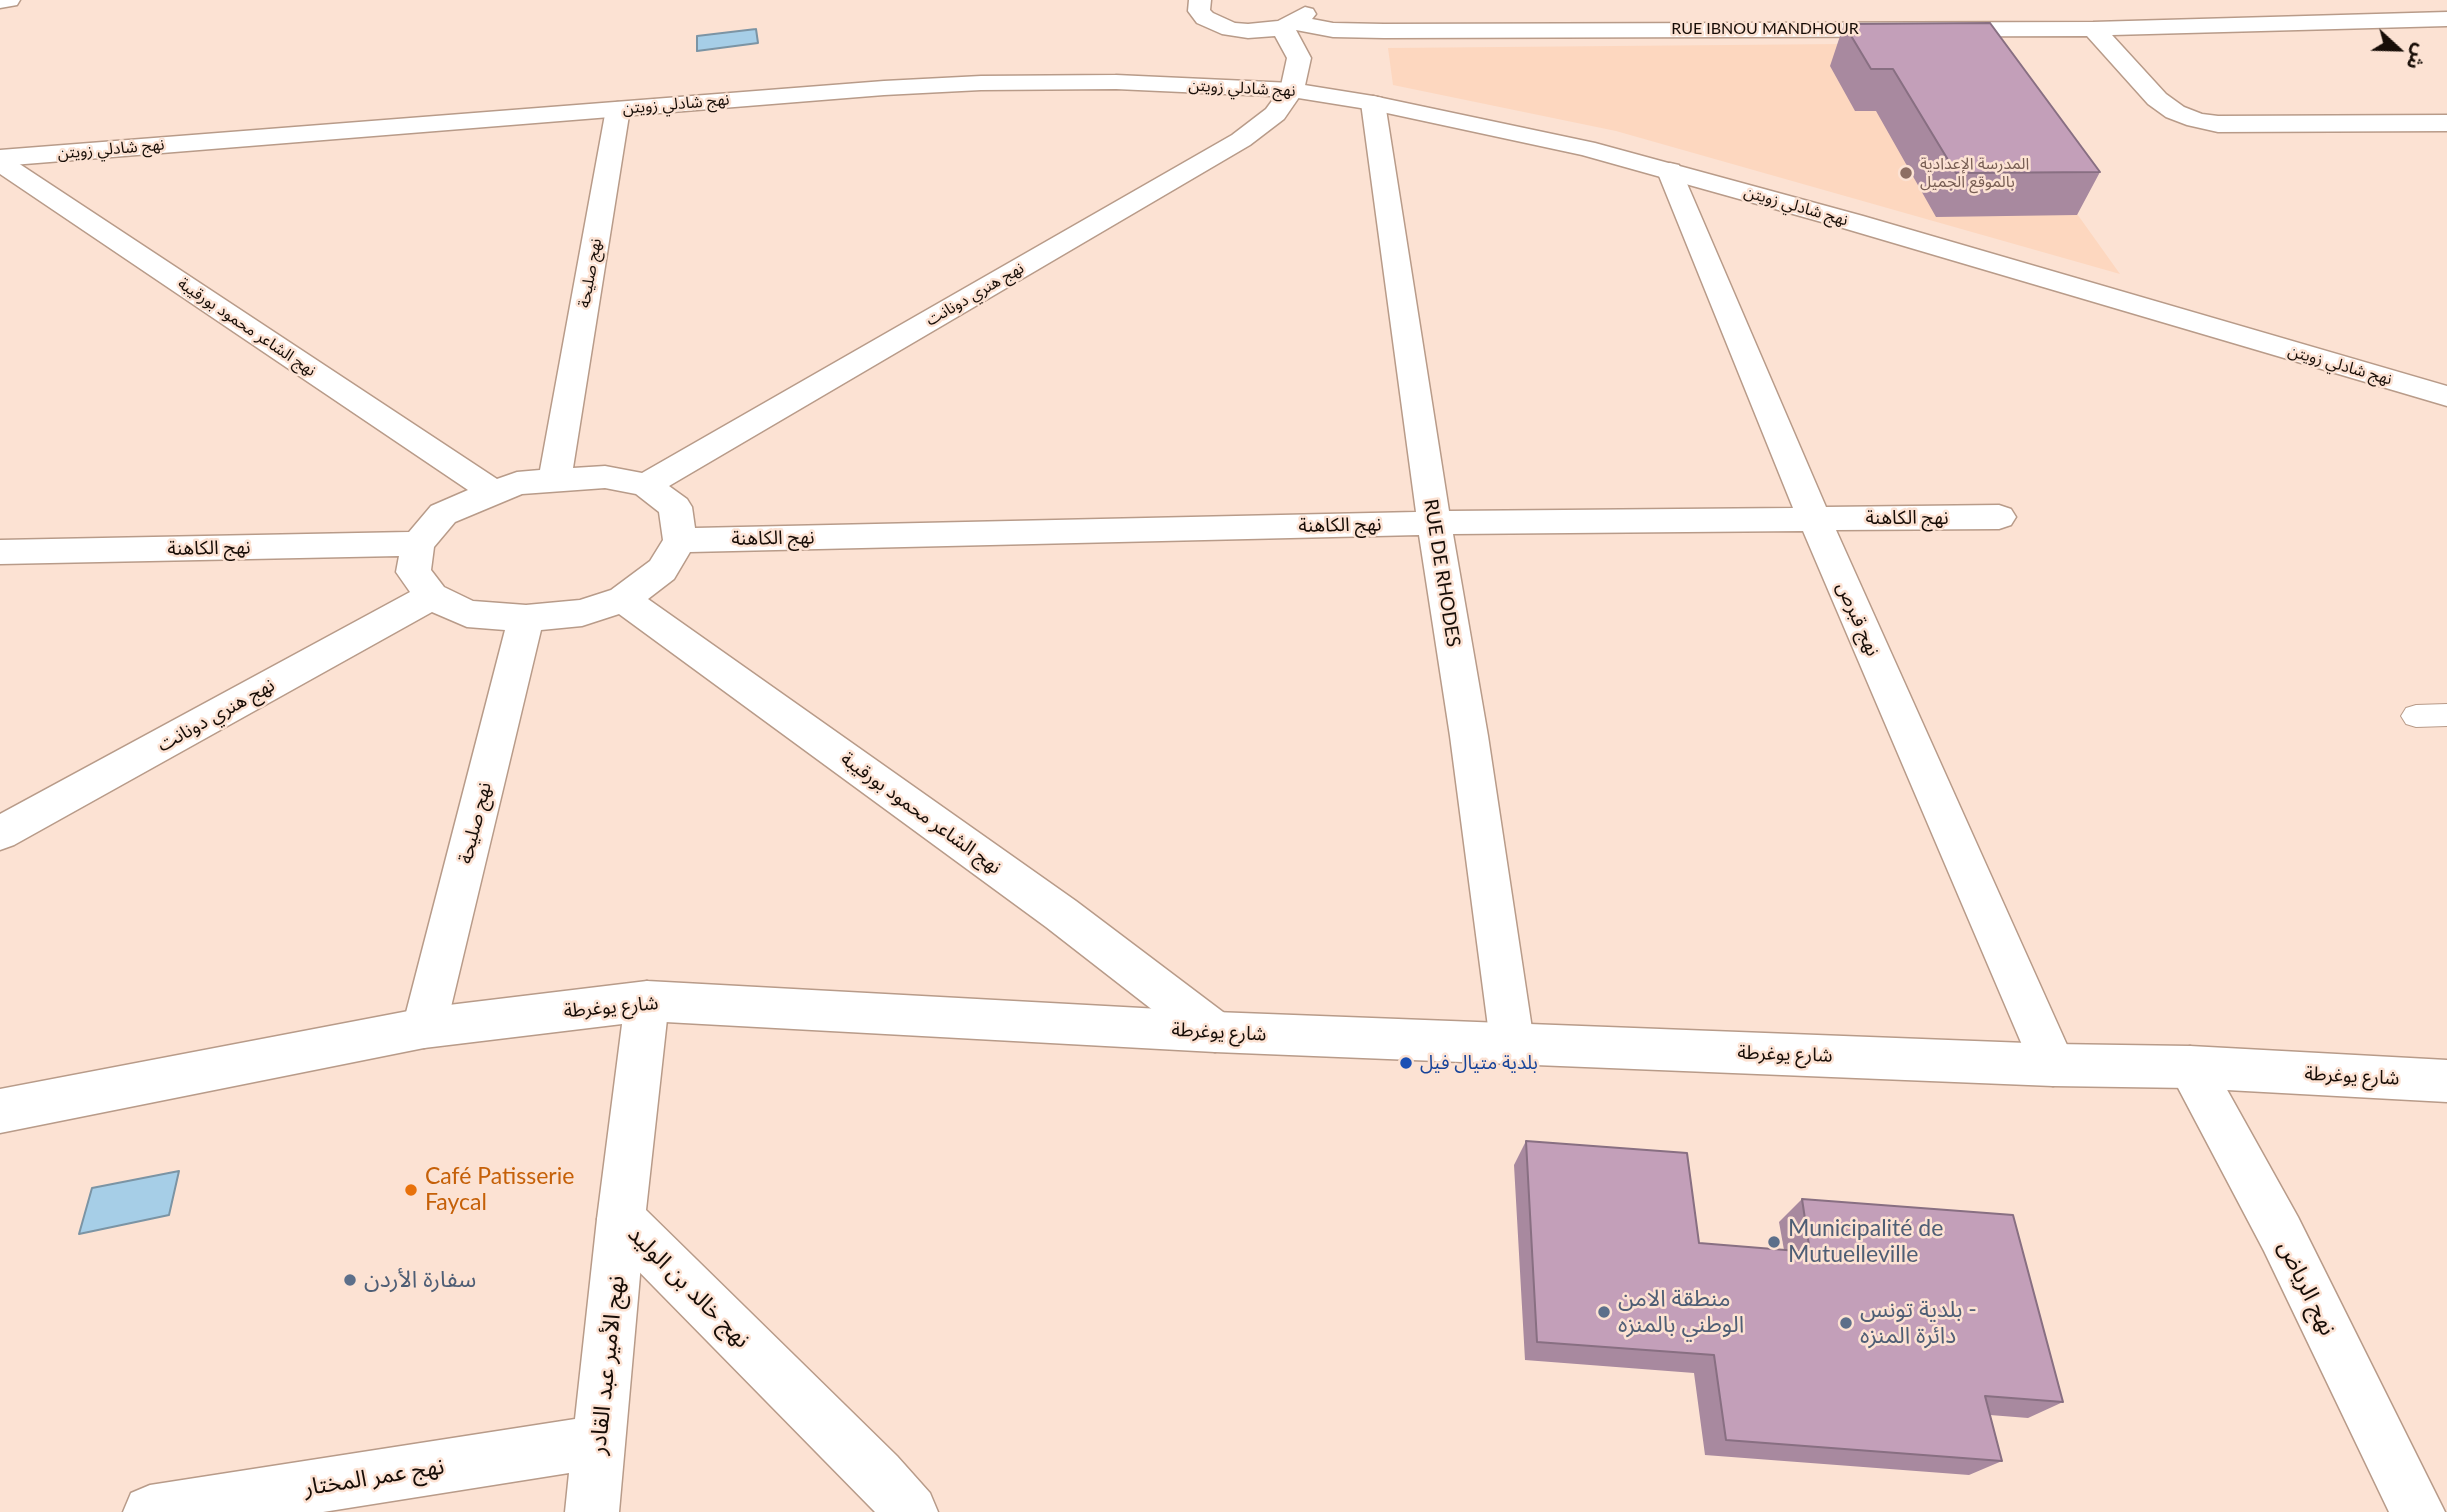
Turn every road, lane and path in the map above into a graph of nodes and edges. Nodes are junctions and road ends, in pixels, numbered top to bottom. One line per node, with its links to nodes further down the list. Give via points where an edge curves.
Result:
1 (9, 0): 5 (street)
2 (1200, 0): 8 (street, RUE IBNOU MANDHOUR, via 1199,10 1216,24 1248,32)
3 (1306, 0): 8 (street, via 1304,16)
4 (2295, 0): 7 (street)
5 (0, 1)
6 (2447, 19): 7 (street, RUE IBNOU MANDHOUR)
7 (2317, 21): 9 (street, RUE IBNOU MANDHOUR)
8 (1288, 26): 9 (street, RUE IBNOU MANDHOUR, via 1384,31); 10 (street, via 1299,58)
9 (2093, 29): 13 (street, via 2157,99 2196,120 2232,125)
10 (1292, 90): 11 (street, نهج شادلي زويتن); 12 (street, نهج شادلي زويتن, via 1116,82 981,83); 18 (street, نهج هنري دونانت, via 1275,114 1241,140)
11 (1373, 103): 15 (street, نهج شادلي زويتن, via 1504,129); 22 (street, RUE DE RHODES)
12 (618, 109): 14 (street, نهج شادلي زويتن); 17 (street, نهج صليحة)
13 (2447, 123)
14 (0, 160): 19 (street, نهج الشاعر محمود بورقيبة)
15 (1670, 171): 16 (street, نهج شادلي زويتن); 21 (street, نهج قبرص)
16 (2447, 397)
17 (555, 479): 18 (street, via 605,477); 19 (street, via 517,483)
18 (646, 485): 23 (street, via 675,507)
19 (494, 492): 24 (street, via 443,514)
20 (1999, 517): 21 (street, نهج الكاهنة)
21 (1814, 518): 22 (street, نهج الكاهنة); 36 (street, نهج قبرص)
22 (1434, 523): 23 (street, نهج الكاهنة); 35 (street, RUE DE RHODES)
23 (680, 540): 27 (street, via 662,570)
24 (418, 544): 25 (street, نهج الكاهنة); 26 (street, via 413,572)
25 (0, 552)
26 (432, 596): 28 (street, via 467,614); 31 (street, نهج هنري دونانت)
27 (623, 599): 28 (street, via 582,613); 34 (street, نهج الشاعر محمود بورقيبة, via 1062,914)
28 (526, 618): 33 (street, نهج صليحة)
29 (2447, 715): 30 (lane)
30 (2416, 716)
31 (0, 833)
32 (647, 1001): 33 (street, شارع يوغرطة); 34 (street, شارع يوغرطة); 40 (street, نهج خالد بن الوليد)
33 (424, 1028): 39 (street, شارع يوغرطة)
34 (1215, 1032): 35 (street, شارع يوغرطة)
35 (1512, 1042): 36 (street, شارع يوغرطة)
36 (2053, 1065): 37 (street, شارع يوغرطة)
37 (2190, 1067): 38 (street, شارع يوغرطة); 45 (street, نهج الرياض, via 2281,1234)
38 (2447, 1081)
39 (0, 1111)
40 (621, 1219): 41 (street, نهج الأمير عبد القادر); 44 (street, نهج خالد بن الوليد)
41 (599, 1442): 42 (street, نهج عمر المختار); 43 (street, نهج الأمير عبد القادر)
42 (149, 1512)
43 (593, 1512)
44 (911, 1512)
45 (2418, 1512)

